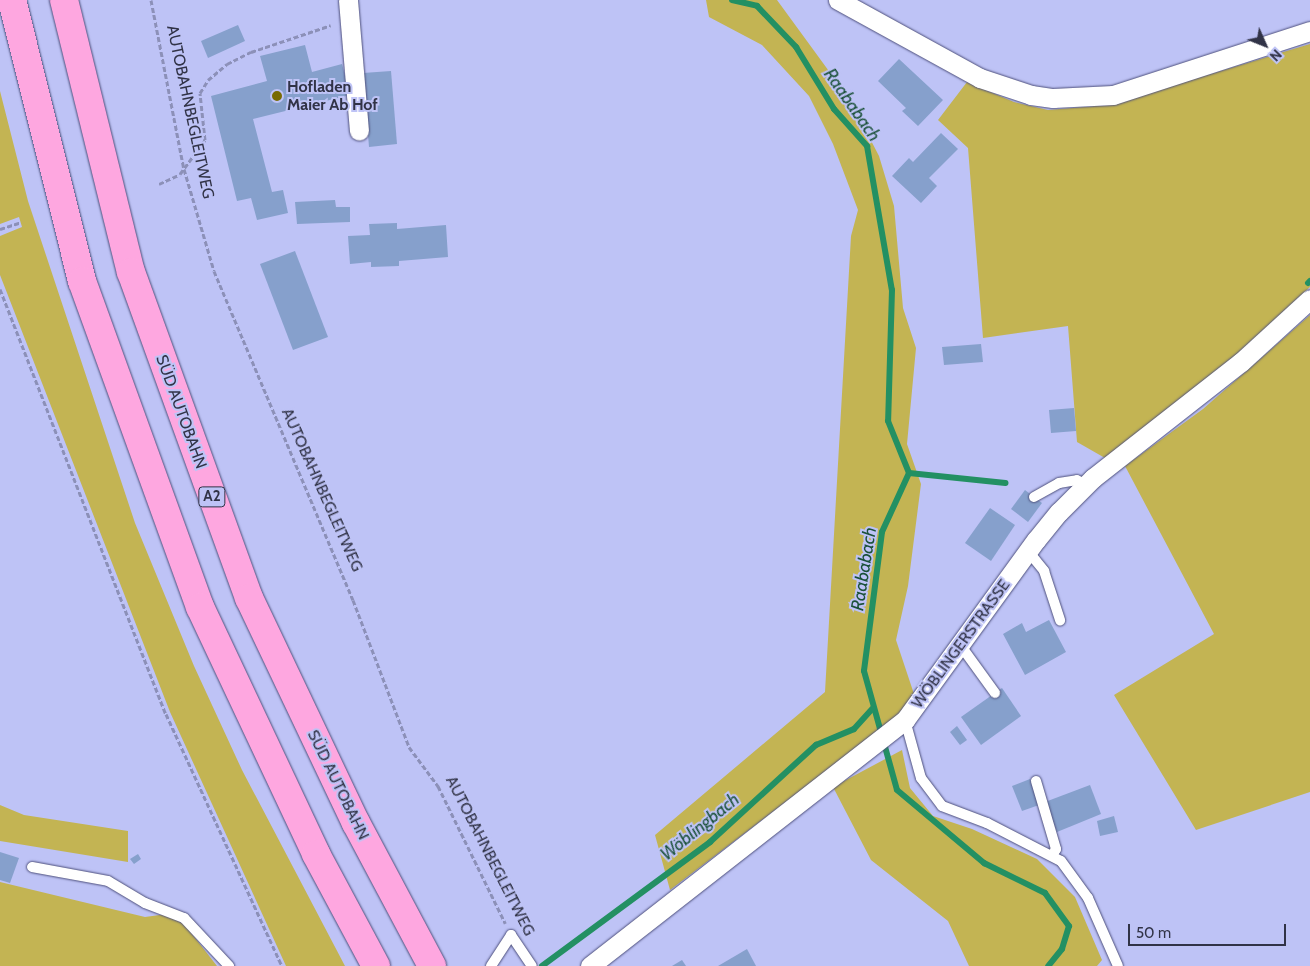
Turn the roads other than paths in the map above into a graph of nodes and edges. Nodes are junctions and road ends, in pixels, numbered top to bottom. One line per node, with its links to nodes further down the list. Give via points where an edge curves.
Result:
1 (12, 0): 20 (highway, via 82,281 200,607 316,854)
2 (64, 0): 21 (highway, SÜD AUTOBAHN / A2, via 131,272 249,598 356,823)
3 (348, 0): 6 (street)
4 (838, 0): 5 (street, via 980,78 1031,95 1053,98 1113,94)
5 (1310, 31)
6 (359, 131)
7 (1310, 298): 8 (street, WÖBLINGERSTRASSE, via 1241,362)
8 (1086, 485): 9 (lane, via 1077,480 1059,482); 10 (street, WÖBLINGERSTRASSE)
9 (1034, 497)
10 (1028, 551): 11 (lane, via 1044,571); 12 (street, WÖBLINGERSTRASSE)
11 (1060, 620)
12 (961, 646): 13 (lane); 14 (street, WÖBLINGERSTRASSE)
13 (995, 693)
14 (899, 725): 16 (lane, via 922,778 942,806 987,822); 23 (street, WÖBLINGERSTRASSE)
15 (1036, 781): 16 (lane, via 1056,848)
16 (1052, 856): 24 (lane, via 1061,862 1088,898)
17 (32, 867): 19 (lane, via 108,881 145,903 184,918)
18 (532, 965): 22 (lane, AUTOBAHNBEGLEITWEG, via 511,935)
19 (229, 966)
20 (376, 966)
21 (432, 966)
22 (492, 966)
23 (590, 966)
24 (1118, 966)

